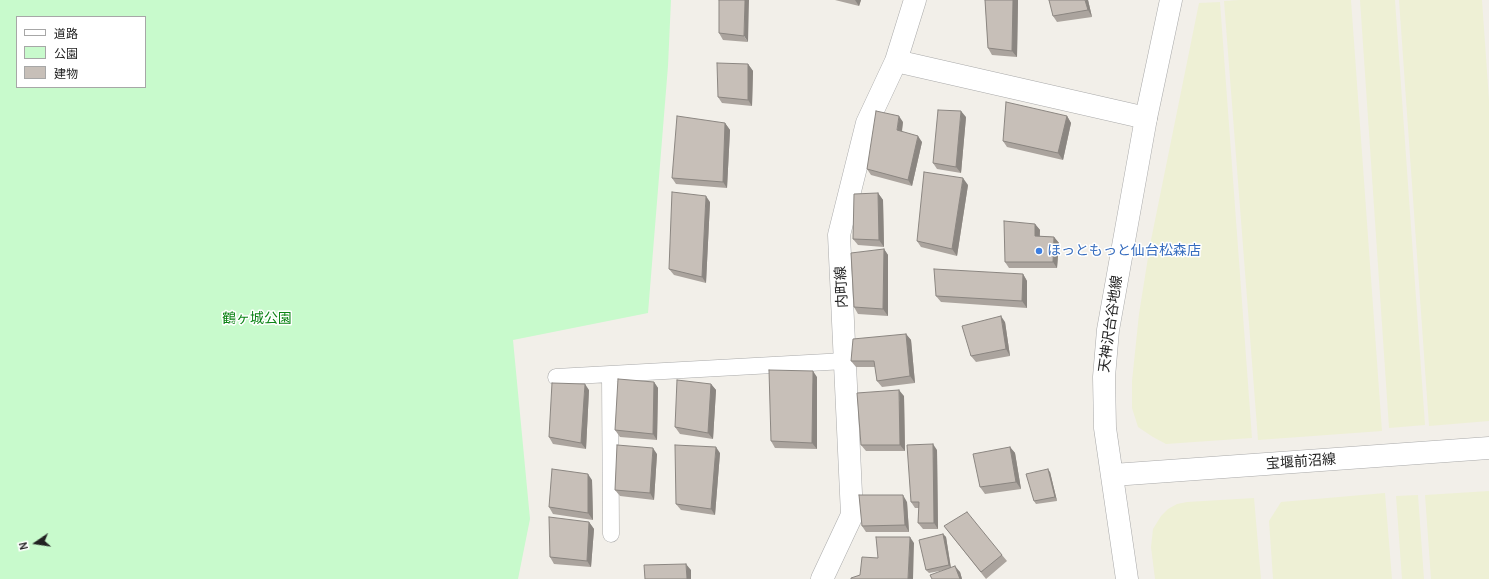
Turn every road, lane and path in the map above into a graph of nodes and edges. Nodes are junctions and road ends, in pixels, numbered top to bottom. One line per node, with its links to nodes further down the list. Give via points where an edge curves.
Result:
1 (915, 0): 3 (street, 内町線)
2 (1171, 0): 4 (street, 天神沢台谷地線)
3 (896, 61): 4 (street); 5 (street, 内町線, via 867,123 839,235)
4 (1146, 118): 9 (street, 天神沢台谷地線, via 1108,330 1104,377 1105,428)
5 (845, 361): 6 (lane); 11 (street, 内町線, via 852,515)
6 (610, 374): 7 (lane); 10 (lane)
7 (556, 377)
8 (1489, 448): 9 (street, 宝堰前沼線)
9 (1113, 475): 12 (street, 天神沢台谷地線)
10 (611, 534)
11 (822, 579)
12 (1127, 579)

